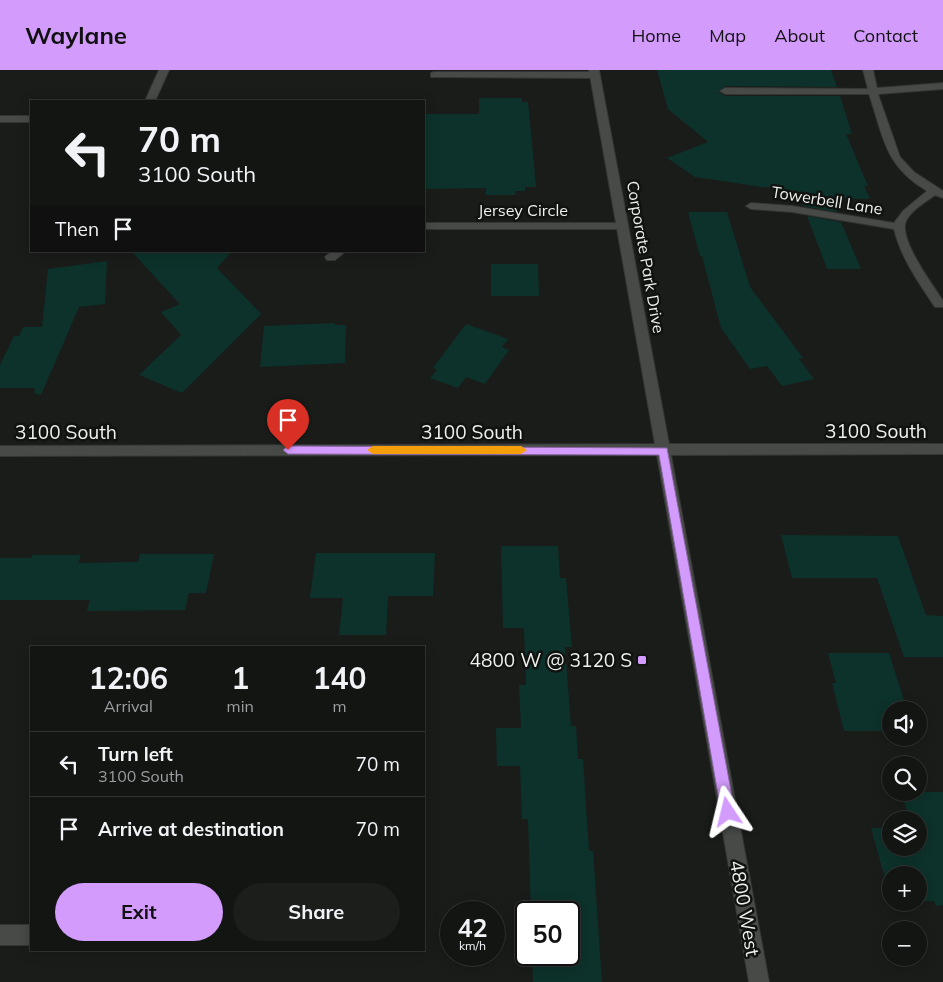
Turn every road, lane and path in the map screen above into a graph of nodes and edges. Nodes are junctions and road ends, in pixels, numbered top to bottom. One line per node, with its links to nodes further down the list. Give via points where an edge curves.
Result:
1 (164, 70): 8 (street)
2 (868, 70): 7 (street)
3 (595, 72): 4 (street); 14 (street, Corporate Park Drive)
4 (434, 75)
5 (943, 86): 7 (street)
6 (725, 91): 7 (street)
7 (872, 92): 11 (street, via 898,161 918,181)
8 (150, 100)
9 (0, 119): 10 (street)
10 (30, 119)
11 (939, 193): 15 (street, Towerbell Lane, via 906,216)
12 (751, 206): 15 (street, Towerbell Lane, via 792,209)
13 (425, 226): 14 (street, Jersey Circle)
14 (622, 226): 19 (street, Corporate Park Drive)
15 (899, 227): 16 (street, Towerbell Lane, via 913,261)
16 (940, 304)
17 (943, 450): 19 (street, 3100 South)
18 (0, 451): 19 (street, 3100 South)
19 (663, 451): 22 (street, 4800 West)
20 (0, 935): 21 (street)
21 (30, 935)
22 (759, 982)

